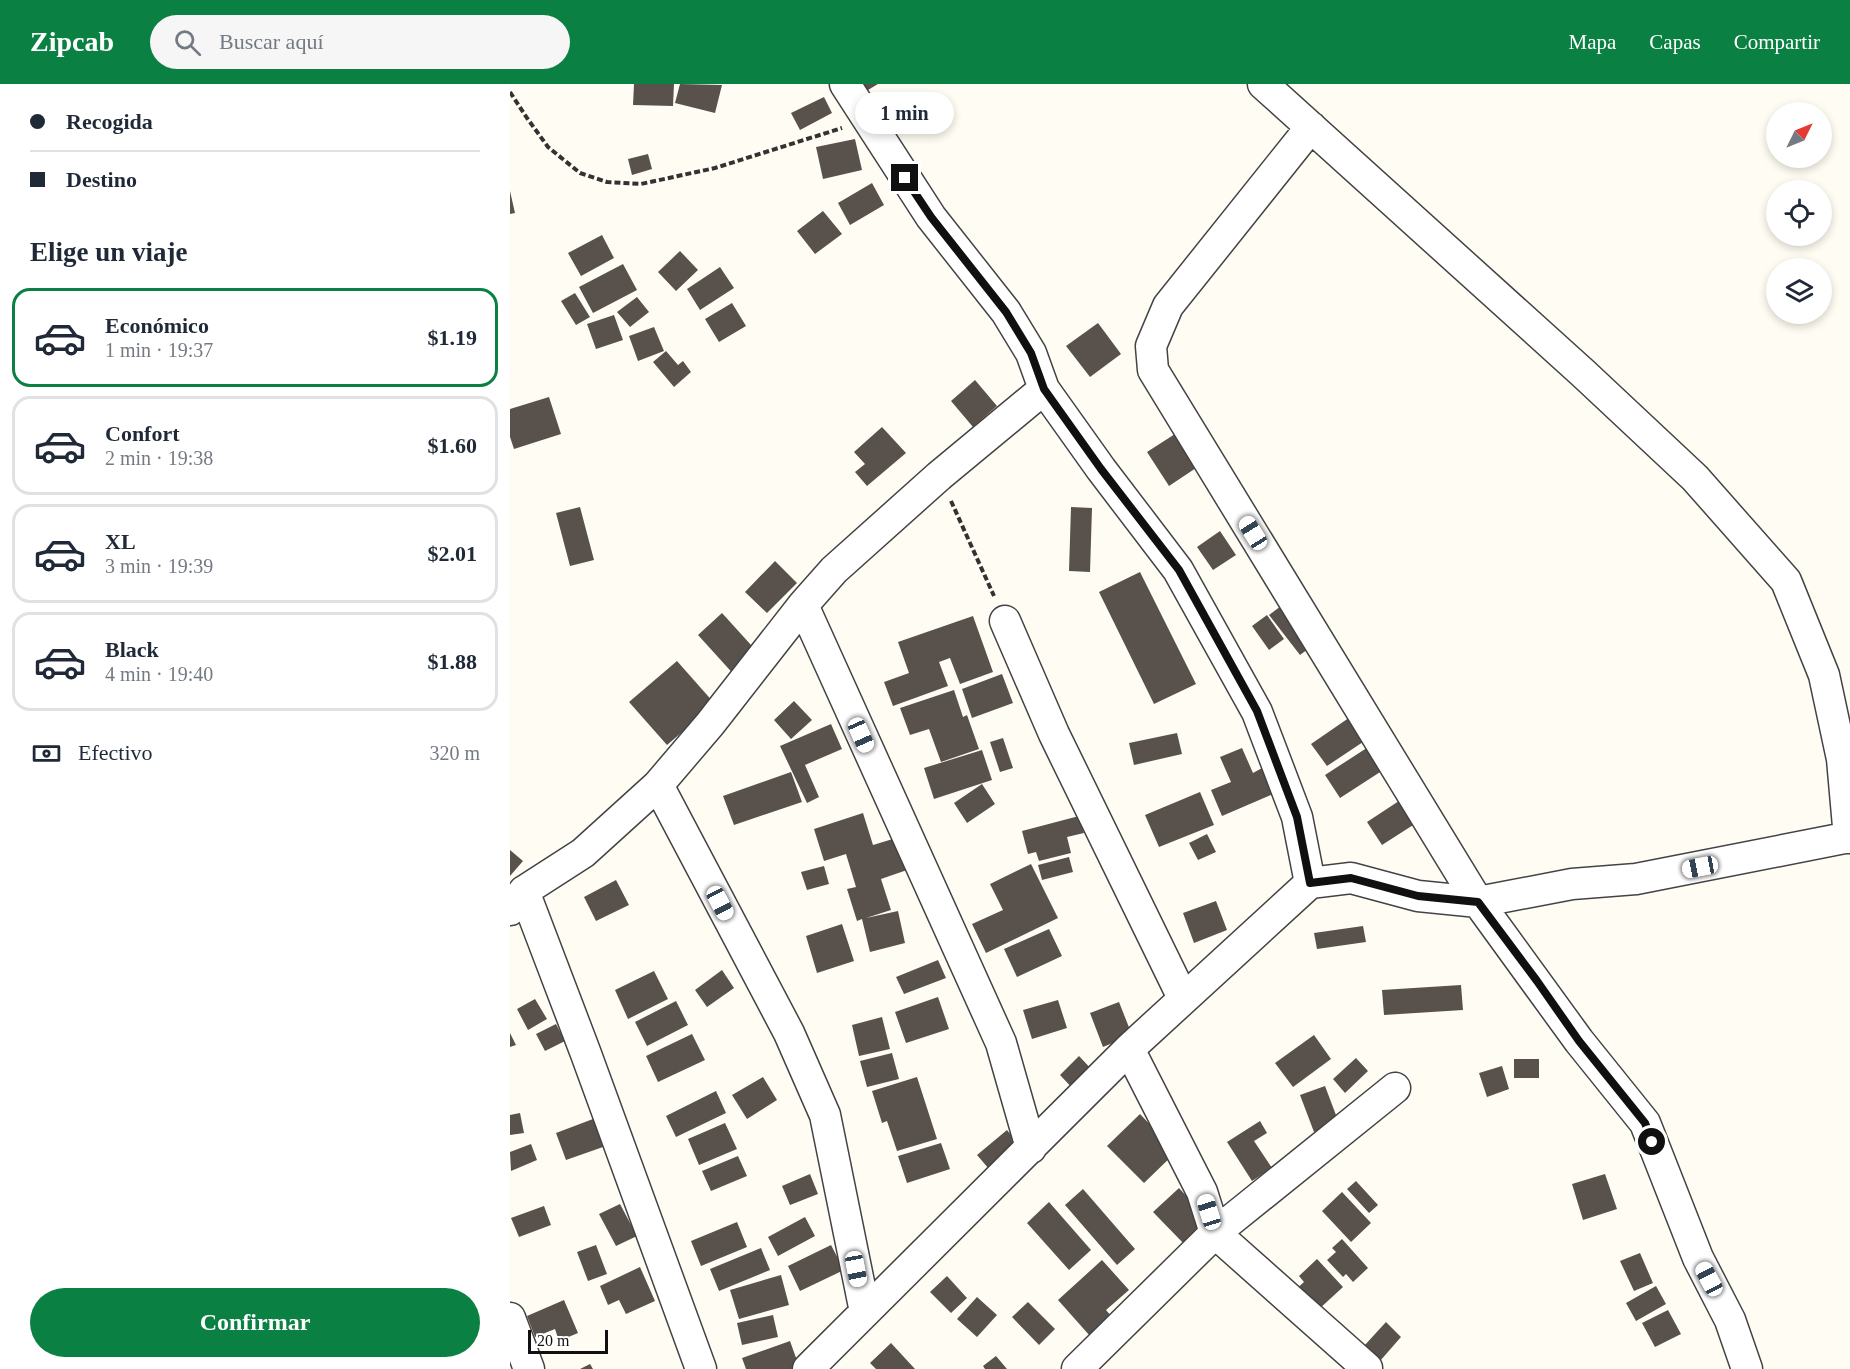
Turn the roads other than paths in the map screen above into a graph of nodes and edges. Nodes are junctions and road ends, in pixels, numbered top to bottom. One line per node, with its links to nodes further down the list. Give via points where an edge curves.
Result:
1 (845, 84): 4 (street, via 931,217 1006,312 1031,353)
2 (1263, 84): 3 (street)
3 (1311, 127): 8 (street, via 1695,478 1786,581 1824,675 1842,759); 11 (street, via 1168,306 1151,346 1153,370)
4 (1044, 389): 5 (street, via 834,570); 9 (street, via 1179,570 1257,711 1297,817)
5 (803, 605): 7 (street); 15 (street, via 1001,1043)
6 (1005, 621): 12 (street, via 1054,734)
7 (658, 786): 10 (street, via 583,853); 17 (street, via 789,1033 825,1115)
8 (1849, 837): 11 (street, via 1636,879 1572,884)
9 (1310, 883): 11 (street, via 1351,878 1418,896); 12 (street)
10 (517, 901): 21 (street, via 586,1054)
11 (1478, 902): 24 (street, via 1579,1041 1645,1123 1698,1258 1730,1320)
12 (1183, 998): 13 (street)
13 (1129, 1049): 15 (street); 16 (street, via 1202,1192)
14 (1395, 1088): 16 (street)
15 (1031, 1148): 17 (street)
16 (1215, 1233): 19 (street); 23 (street)
17 (865, 1312): 22 (street)
18 (510, 1318): 20 (street)
19 (1367, 1368)
20 (529, 1369)
21 (701, 1369)
22 (808, 1369)
23 (1077, 1369)
24 (1746, 1369)

